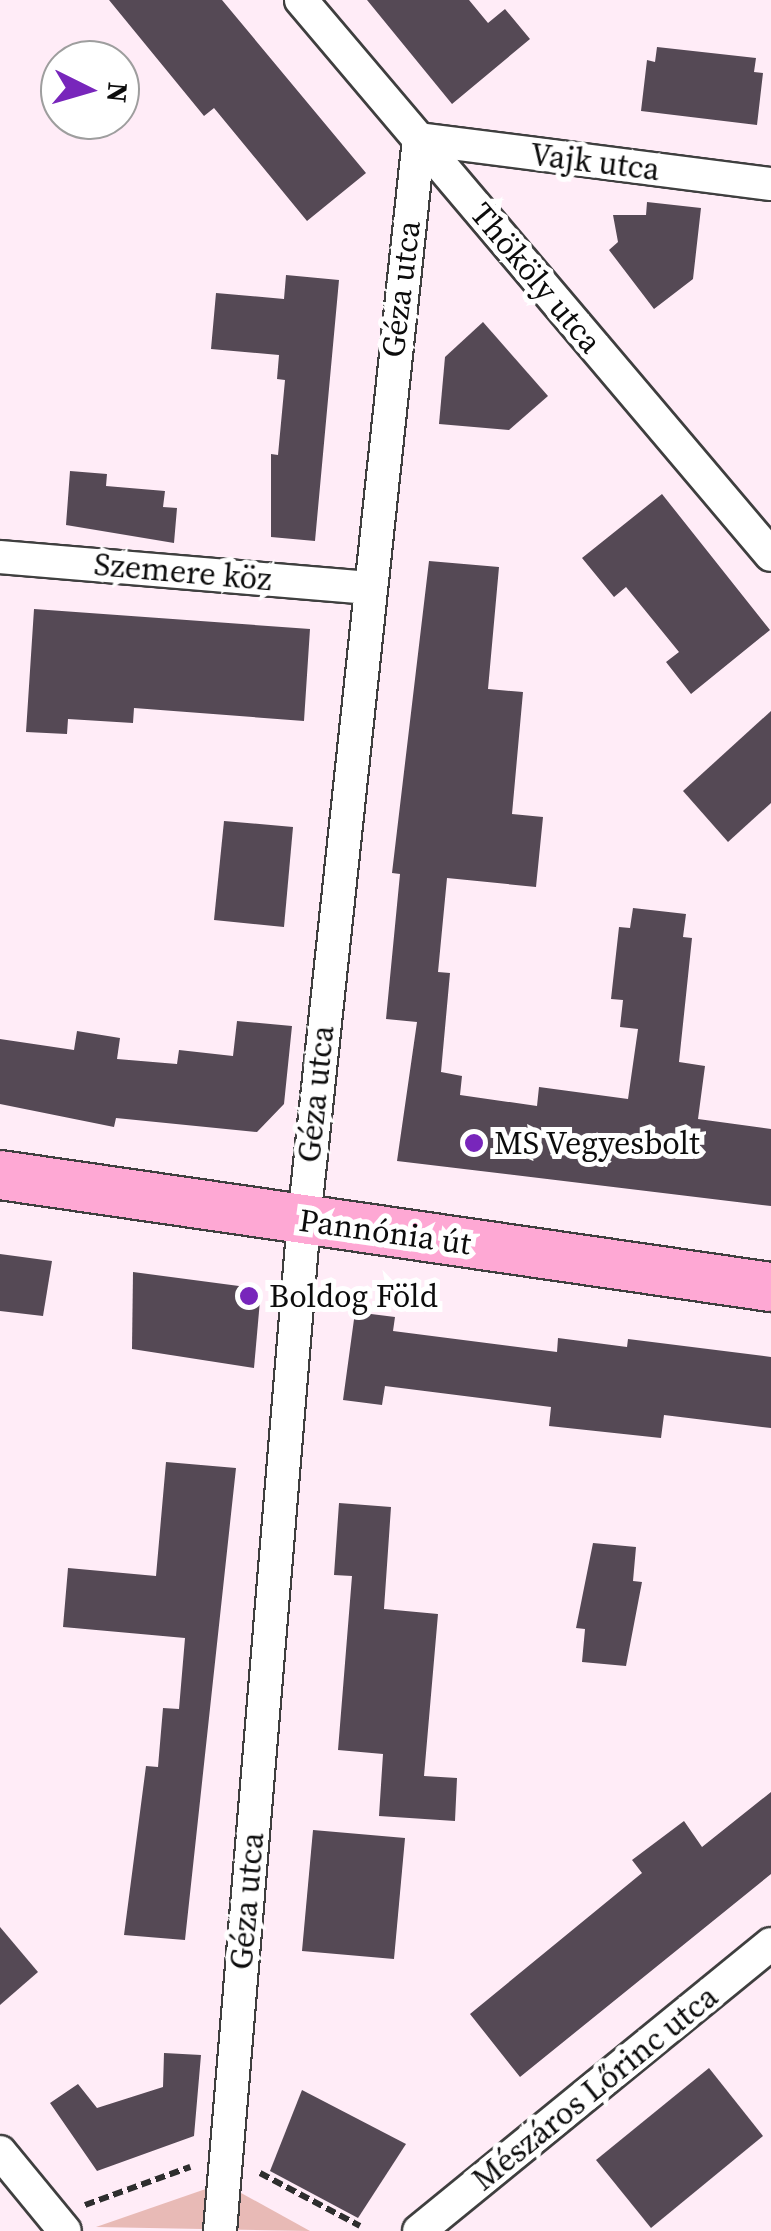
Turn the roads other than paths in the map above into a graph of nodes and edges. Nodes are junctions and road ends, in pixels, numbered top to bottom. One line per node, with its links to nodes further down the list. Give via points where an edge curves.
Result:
1 (301, 0): 2 (street, Thököly utca)
2 (419, 139): 3 (street, Vajk utca); 4 (street, Thököly utca); 6 (street, Géza utca)
3 (771, 184)
4 (771, 556)
5 (0, 557): 6 (street, Szemere köz)
6 (366, 588): 8 (street, Géza utca)
7 (0, 1175): 8 (street, Pannónia út)
8 (304, 1220): 9 (street, Pannónia út); 13 (street, Géza utca)
9 (771, 1287)
10 (771, 1944): 14 (street, Mészáros Lőrinc utca)
11 (0, 2152): 12 (street)
12 (65, 2231)
13 (220, 2231)
14 (419, 2231)

